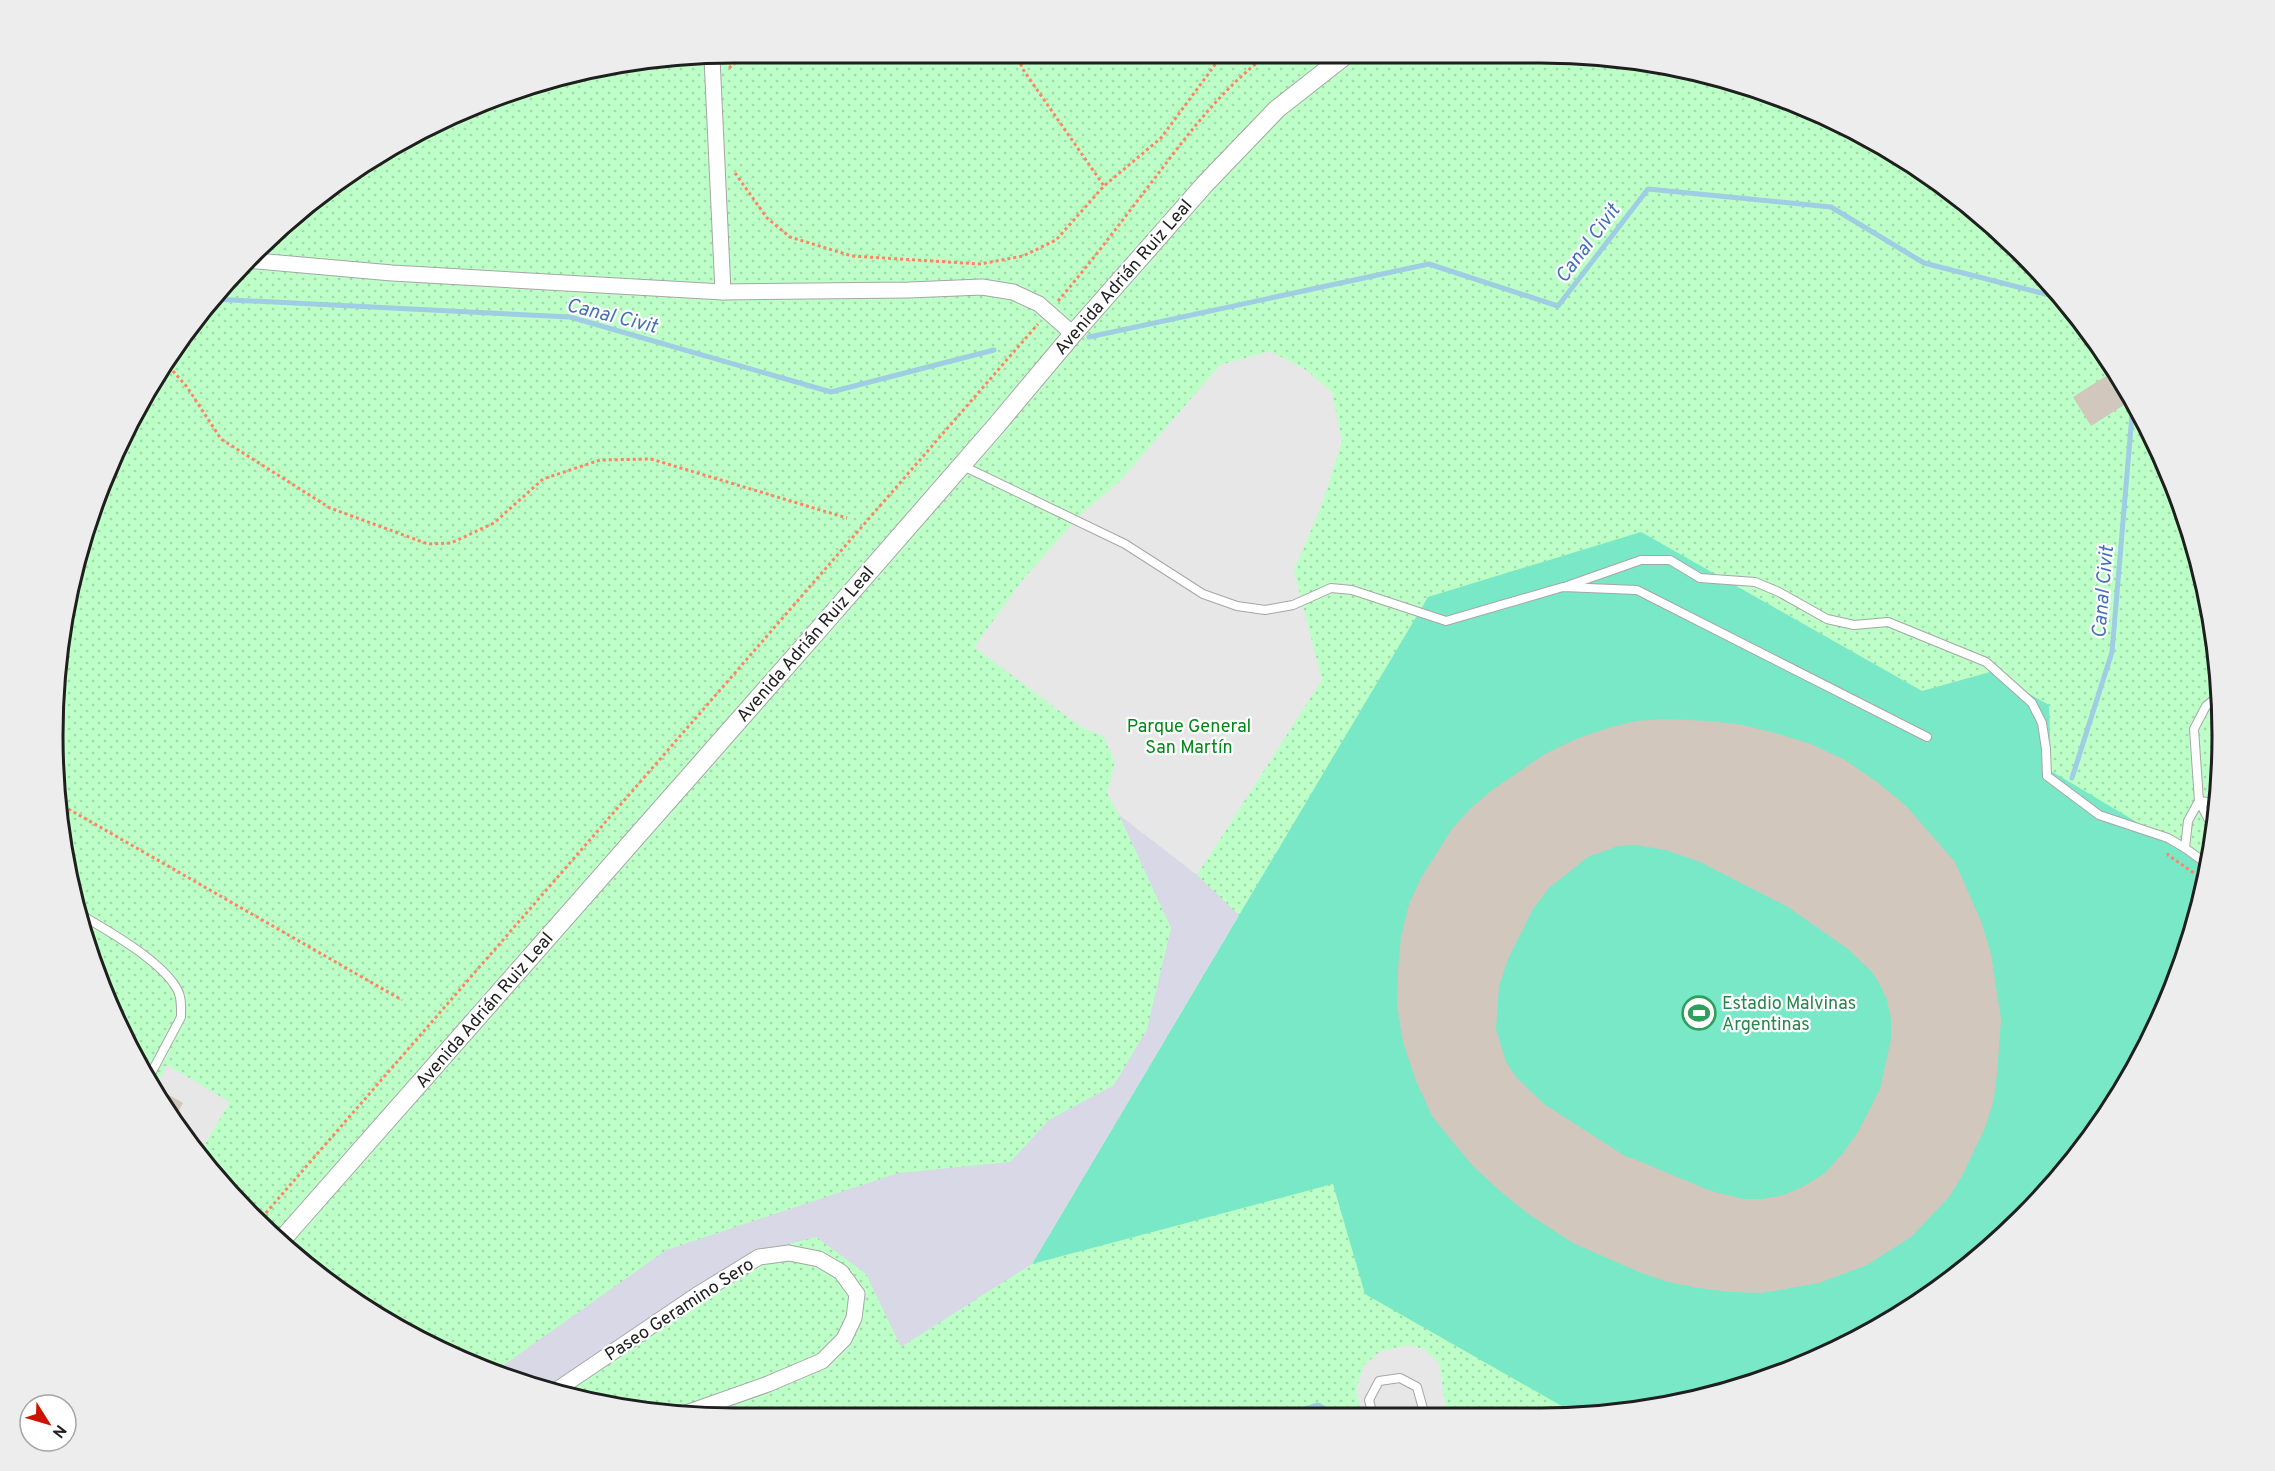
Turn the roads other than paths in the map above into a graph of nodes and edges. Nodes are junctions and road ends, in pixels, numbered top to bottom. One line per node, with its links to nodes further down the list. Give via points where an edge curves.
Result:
1 (1336, 63): 5 (street, Avenida Adrián Ruiz Leal, via 1277,109)
2 (712, 64): 4 (street)
3 (259, 261): 4 (street)
4 (723, 292): 5 (street, via 982,287 1013,292 1039,304)
5 (1072, 333): 6 (street, Avenida Adrián Ruiz Leal)
6 (962, 466): 7 (lane, via 1125,544 1203,594 1237,606 1265,610 1293,605 1330,588 1352,590 1446,621); 17 (street, Avenida Adrián Ruiz Leal)
7 (1563, 587): 9 (lane, via 1637,590); 13 (lane, via 1641,560 1670,560 1700,578 1755,582 1827,619 1854,625 1888,622 1986,662 2031,703 2042,723 2048,776 2099,815)
8 (2211, 702): 10 (lane, via 2194,729)
9 (1927, 737)
10 (2199, 801): 11 (lane); 12 (lane); 13 (lane, via 2188,822)
11 (2208, 802)
12 (2207, 816)
13 (2186, 848): 14 (lane)
14 (2200, 859)
15 (89, 921): 16 (lane, via 155,964 178,991 181,1017)
16 (153, 1071)
17 (286, 1235)
18 (563, 1386): 19 (street, Paseo Geramino Sero, via 759,1257 789,1253 819,1259 841,1272 856,1294 854,1318 844,1339 822,1361)
19 (702, 1407)
20 (1371, 1408): 21 (lane, via 1369,1400 1379,1382 1401,1378 1418,1387)
21 (1423, 1408)

